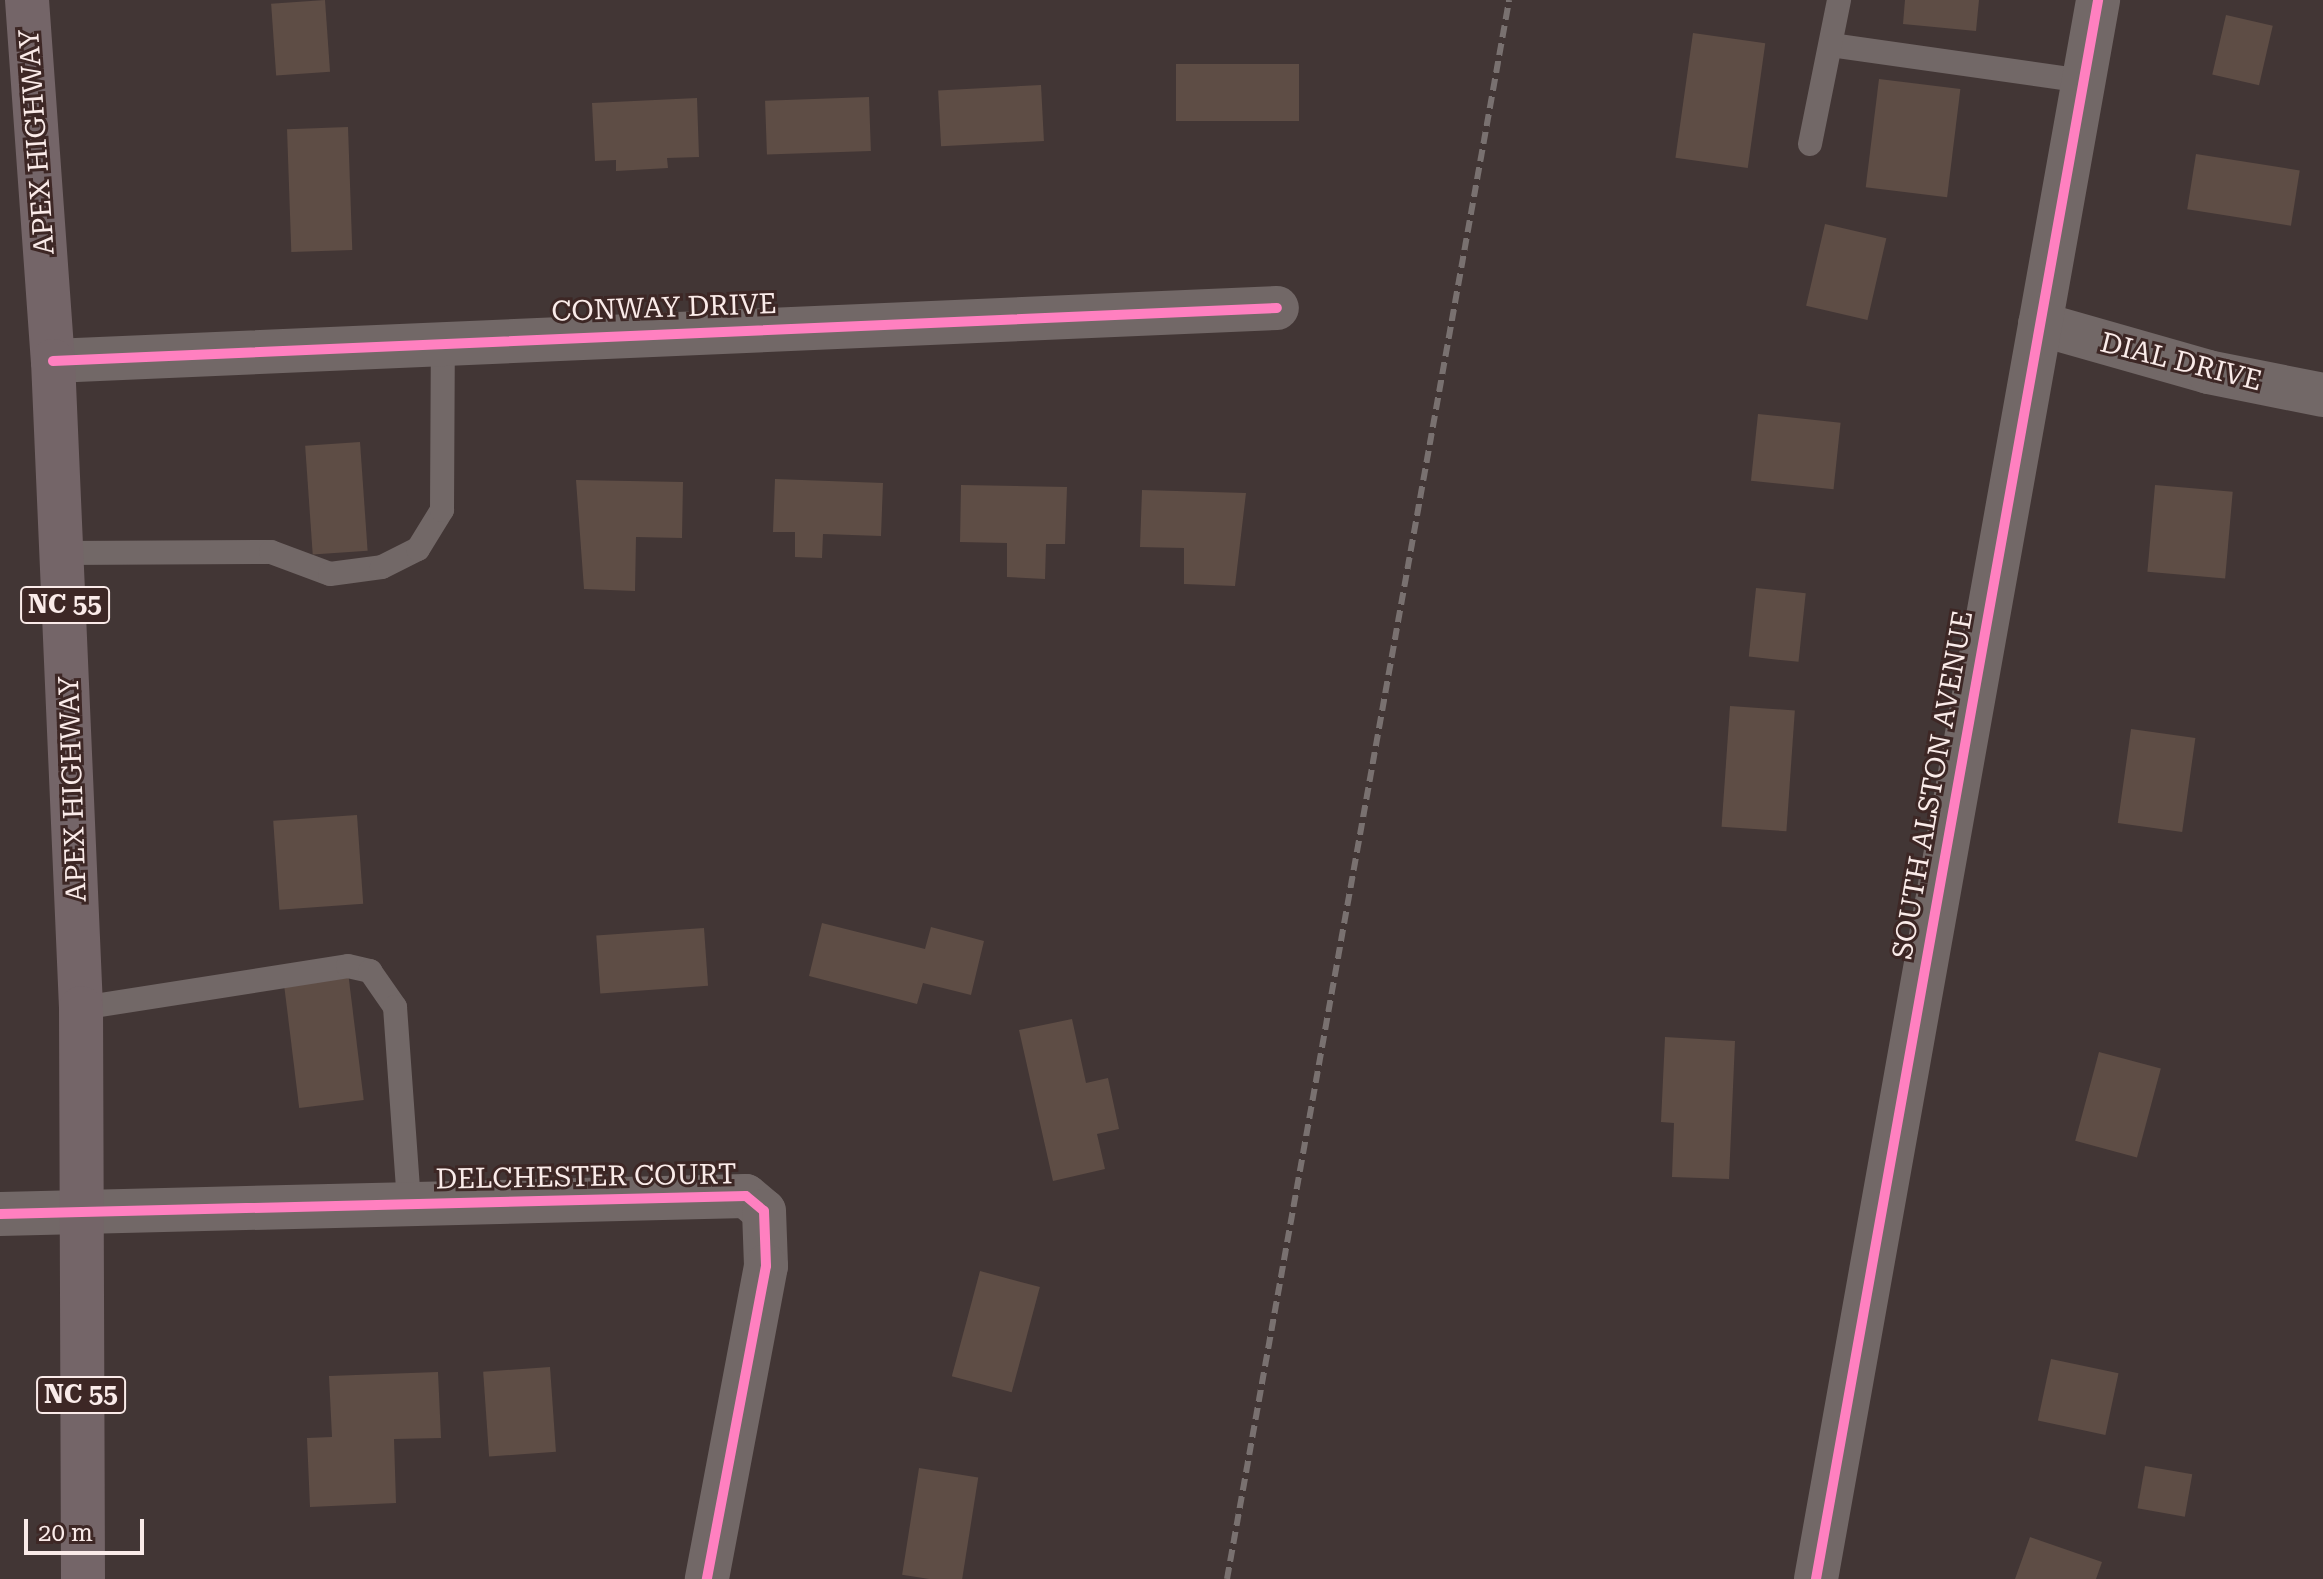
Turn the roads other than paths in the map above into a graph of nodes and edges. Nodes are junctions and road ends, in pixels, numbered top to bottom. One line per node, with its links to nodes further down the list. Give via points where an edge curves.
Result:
1 (27, 0): 10 (main road, APEX HIGHWAY / NC 55)
2 (1839, 0): 4 (lane)
3 (2098, 0): 5 (street, SOUTH ALSTON AVENUE)
4 (1831, 45): 5 (lane); 6 (lane)
5 (2084, 81): 8 (street, SOUTH ALSTON AVENUE)
6 (1810, 144)
7 (1277, 308): 9 (street, CONWAY DRIVE)
8 (2040, 324): 11 (street, DIAL DRIVE, via 2208,372); 19 (street, SOUTH ALSTON AVENUE)
9 (443, 341): 10 (street, CONWAY DRIVE); 12 (lane, via 442,510 418,549 382,567 330,574 271,552)
10 (53, 361): 12 (main road, APEX HIGHWAY / NC 55)
11 (2323, 395)
12 (63, 553): 13 (main road, APEX HIGHWAY / NC 55)
13 (81, 1008): 14 (lane, via 348,966 370,971 395,1007); 15 (main road, APEX HIGHWAY / NC 55)
14 (409, 1203): 15 (street, DELCHESTER COURT); 18 (street, DELCHESTER COURT, via 718,1194 746,1196 764,1211 766,1266)
15 (79, 1212): 16 (street, DELCHESTER COURT); 17 (main road, APEX HIGHWAY / NC 55)
16 (0, 1214)
17 (83, 1579)
18 (707, 1579)
19 (1816, 1579)

